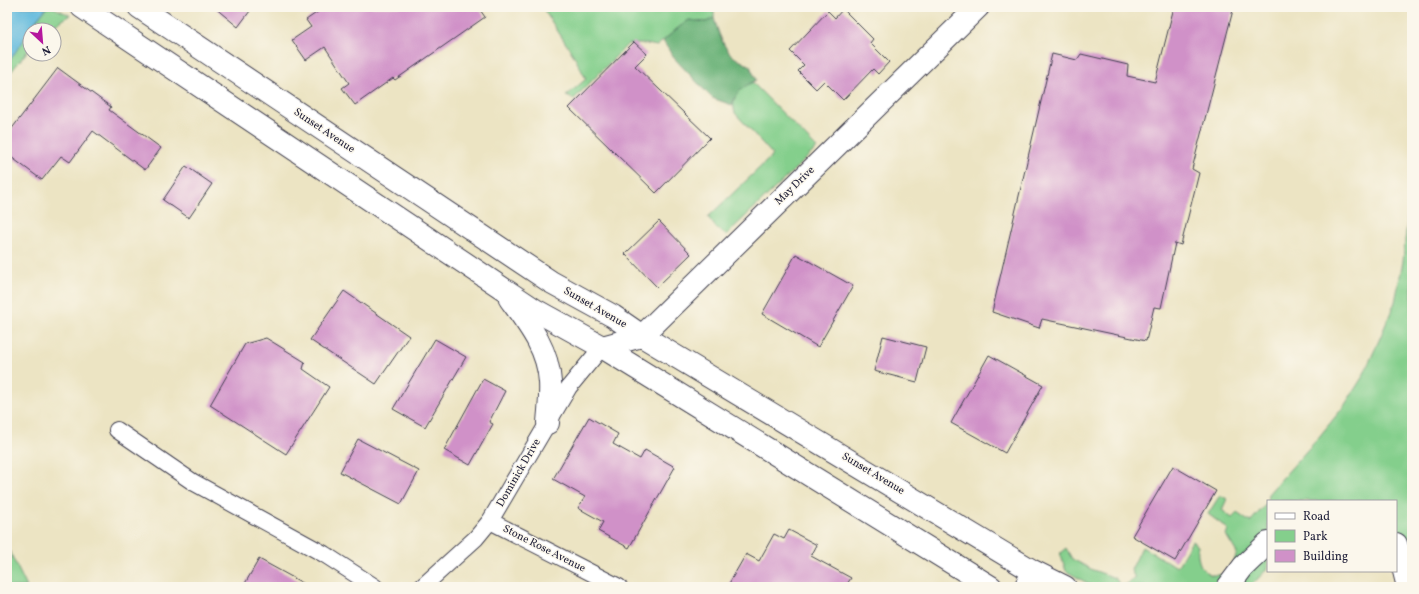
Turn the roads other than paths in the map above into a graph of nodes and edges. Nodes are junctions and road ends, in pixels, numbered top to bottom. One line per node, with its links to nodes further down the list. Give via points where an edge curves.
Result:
1 (139, 7): 5 (main road, Sunset Avenue, via 550,282 613,316)
2 (978, 7): 5 (main road, May Drive)
3 (87, 10): 4 (main road)
4 (503, 288): 6 (main road, via 535,310); 7 (main road, via 533,331 547,362 550,384)
5 (642, 336): 6 (main road, May Drive); 12 (main road, Sunset Avenue)
6 (602, 347): 7 (street, Dominick Drive, via 569,387); 16 (main road)
7 (548, 423): 9 (street, Dominick Drive)
8 (117, 430): 13 (street, via 193,482 324,554)
9 (490, 522): 14 (street, Dominick Drive); 15 (street, Stone Rose Avenue)
10 (1267, 544): 18 (main road)
11 (1397, 546): 19 (main road)
12 (1027, 578): 17 (main road, Sunset Avenue)
13 (375, 587)
14 (422, 587)
15 (619, 587)
16 (991, 587)
17 (1065, 587)
18 (1228, 587)
19 (1408, 587)

